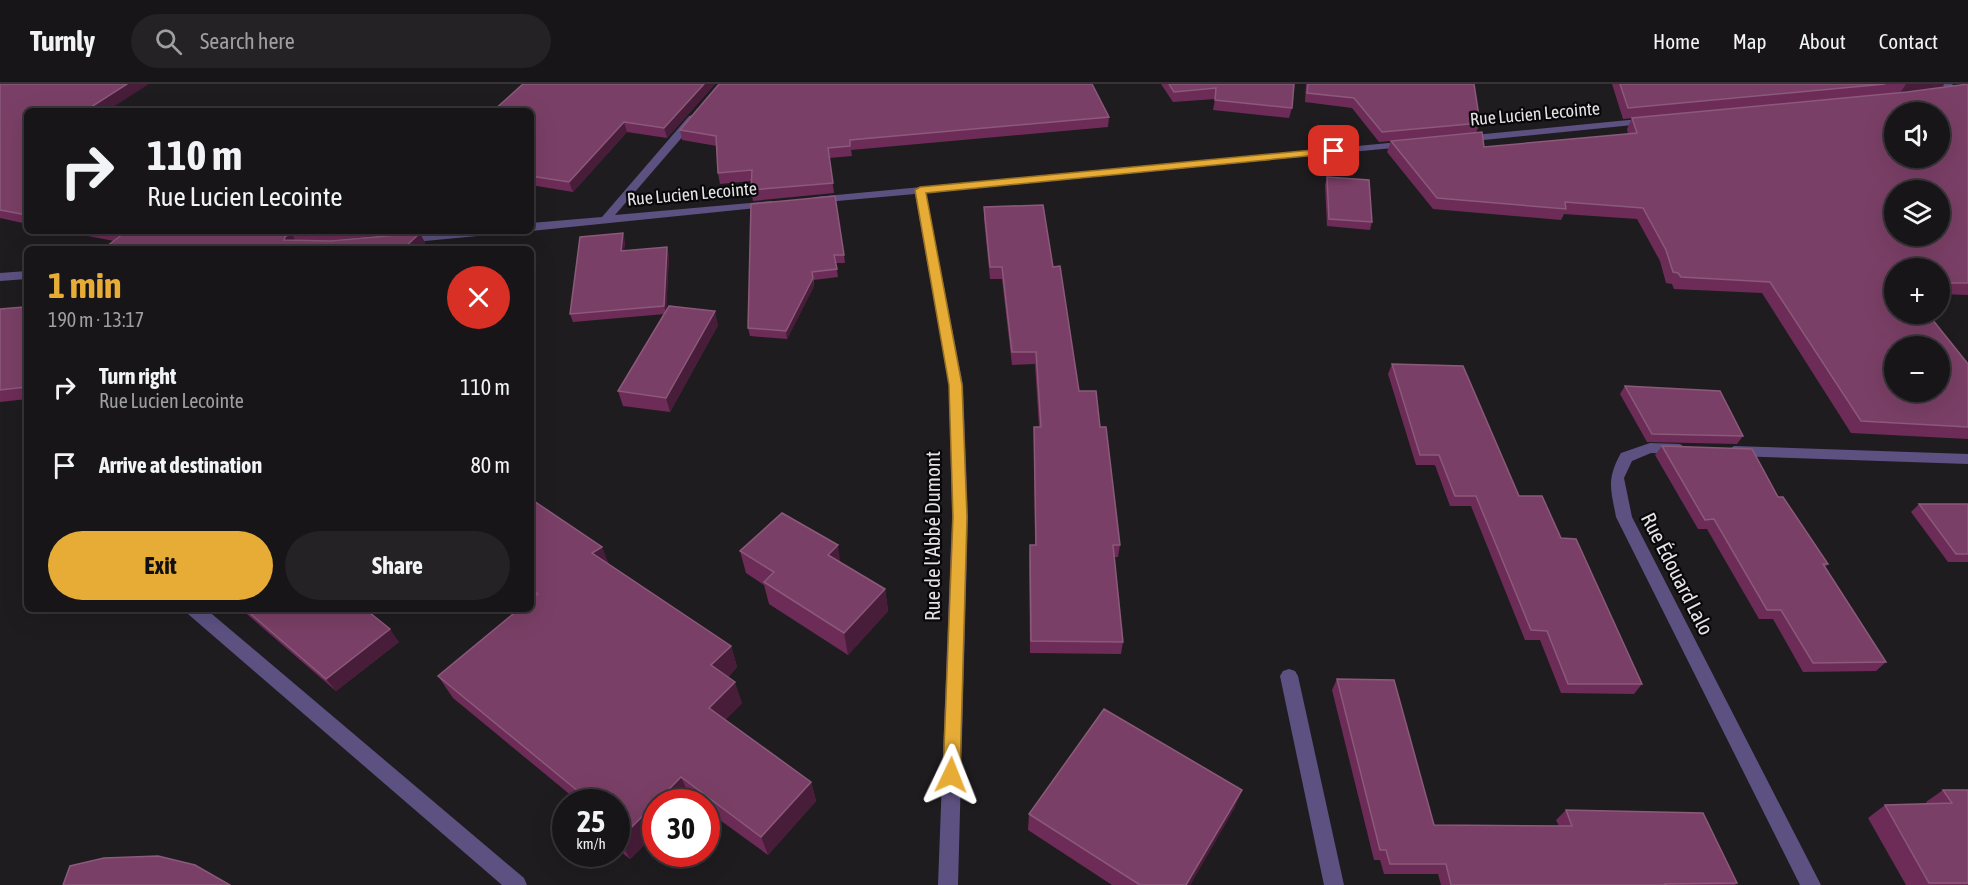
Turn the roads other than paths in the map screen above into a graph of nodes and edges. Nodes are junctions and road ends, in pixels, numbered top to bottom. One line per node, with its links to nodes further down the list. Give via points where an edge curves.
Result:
1 (1947, 89): 2 (street)
2 (1968, 89)
3 (700, 110): 10 (street)
4 (1661, 120): 5 (street, Rue Lucien Lecointe)
5 (1446, 141)
6 (1422, 143): 7 (street)
7 (920, 190): 8 (street); 22 (street, Rue de l'Abbé Dumont, via 956,385 960,517)
8 (803, 201)
9 (780, 204): 10 (street, Rue Lucien Lecointe)
10 (605, 220): 11 (street, Rue Lucien Lecointe)
11 (534, 227)
12 (456, 234): 13 (street)
13 (393, 240)
14 (24, 275): 15 (street)
15 (0, 277)
16 (1697, 450): 24 (street, Rue Édouard Lalo, via 1650,448 1626,457 1617,478 1624,517)
17 (1720, 450): 18 (street)
18 (1968, 459)
19 (198, 612): 21 (street)
20 (1289, 676): 23 (street)
21 (517, 885)
22 (948, 885)
23 (1334, 885)
24 (1811, 885)

